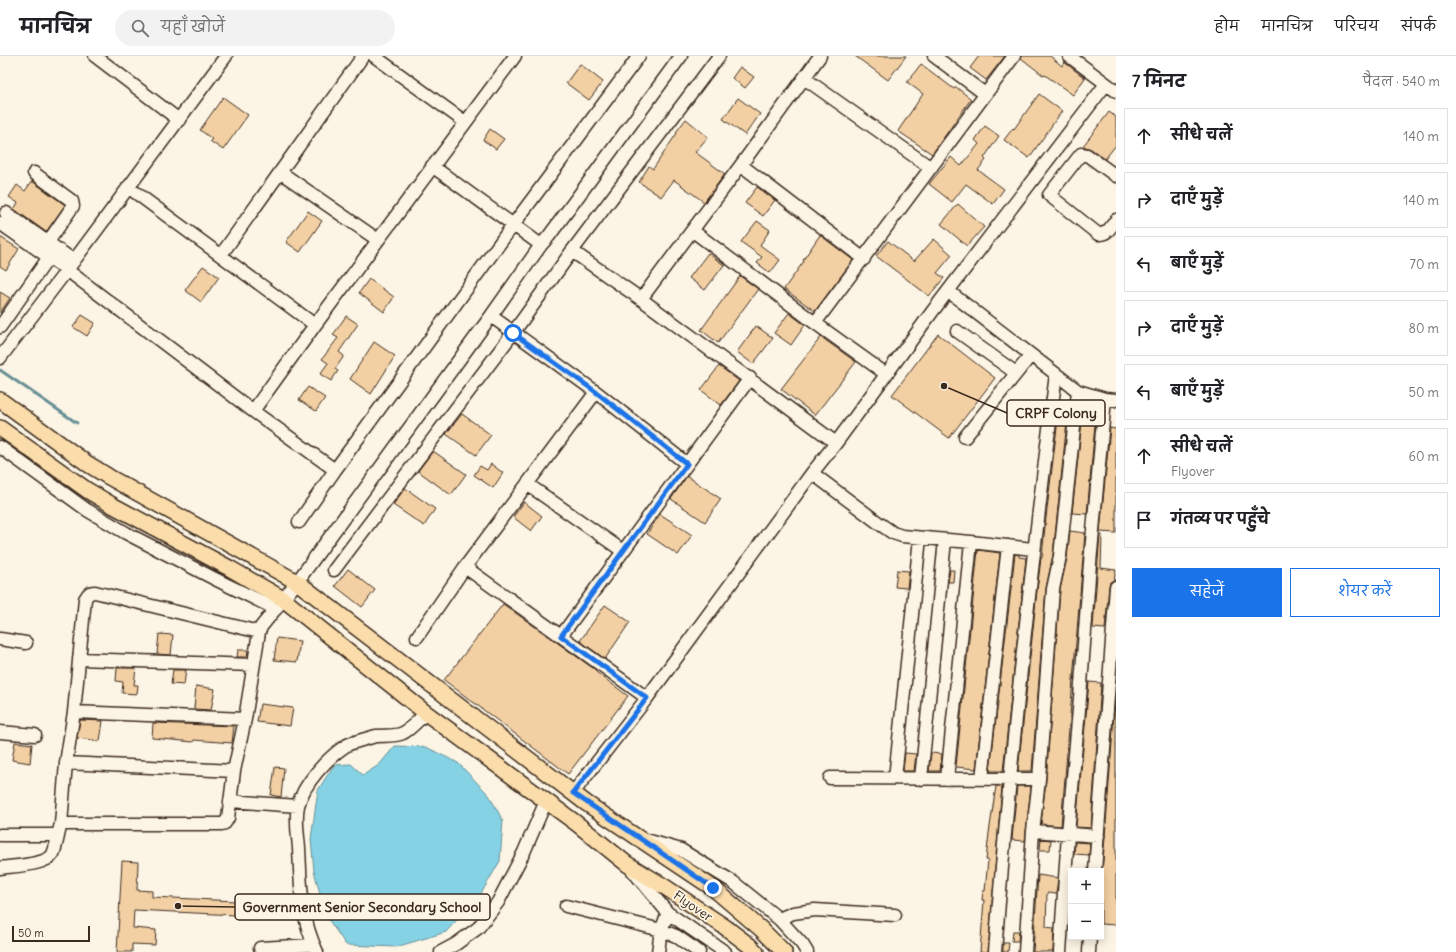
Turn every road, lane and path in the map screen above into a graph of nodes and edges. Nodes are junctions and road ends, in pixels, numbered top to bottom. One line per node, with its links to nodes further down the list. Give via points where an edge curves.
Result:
1 (95, 56): 16 (street)
2 (226, 56): 16 (street)
3 (363, 56): 21 (street)
4 (374, 56): 17 (street)
5 (515, 56): 17 (street)
6 (639, 56): 29 (street)
7 (681, 56): 33 (street)
8 (719, 56): 34 (street)
9 (820, 56): 13 (street)
10 (934, 56): 15 (street)
11 (1014, 56): 15 (street)
12 (1069, 56): 14 (street)
13 (804, 78): 19 (street); 20 (street)
14 (1111, 87): 24 (street)
15 (985, 94): 20 (street)
16 (179, 120): 25 (street)
17 (465, 122): 18 (street)
18 (432, 166): 29 (street); 31 (street)
19 (741, 166): 30 (street); 37 (street)
20 (930, 168): 37 (street)
21 (280, 172): 31 (street); 35 (street)
22 (34, 174): 32 (street, via 72,202 73,206)
23 (1116, 176): 26 (street, via 1087,155 1081,154)
24 (1032, 182): 26 (street); 39 (street)
25 (128, 187): 35 (street); 38 (street)
26 (1049, 195): 28 (street, via 1098,234 1103,235 1107,232)
27 (3, 218): 32 (street); 36 (street)
28 (1116, 220)
29 (513, 225): 33 (street); 63 (street)
30 (692, 231): 40 (street); 42 (street)
31 (378, 240): 43 (street)
32 (48, 242): 38 (street)
33 (541, 245): 41 (street)
34 (572, 252): 40 (street); 46 (street)
35 (221, 255): 43 (street)
36 (49, 257): 38 (street); 44 (street)
37 (864, 259): 42 (street)
38 (71, 265): 48 (street); 57 (street)
39 (948, 291): 47 (street); 50 (street)
40 (641, 299): 52 (street)
41 (491, 316): 46 (street); 75 (street)
42 (815, 323): 50 (street)
43 (315, 325): 57 (street)
44 (0, 328)
45 (957, 331): 49 (street)
46 (513, 333): 54 (street); 74 (street)
47 (1031, 355): 49 (street); 51 (street)
48 (0, 358)
49 (1016, 373): 59 (street)
50 (886, 374): 60 (street)
51 (1056, 374): 53 (street); 71 (street)
52 (750, 378): 60 (street); 62 (street)
53 (1078, 391): 56 (street); 99 (street, via 1060,556 1053,589)
54 (596, 392): 62 (street); 65 (street)
55 (0, 400): 75 (main road, Flyover, via 109,477)
56 (1111, 400): 108 (street, via 1090,563)
57 (253, 412): 63 (street)
58 (0, 428): 77 (main road, Flyover, via 100,498 232,569)
59 (965, 436)
60 (836, 443): 64 (street)
61 (0, 447): 77 (street, via 100,518 215,579)
62 (687, 464): 72 (street)
63 (335, 470): 66 (street)
64 (812, 473): 67 (street, via 893,533); 85 (street)
65 (527, 484): 72 (street); 73 (street)
66 (299, 522)
67 (920, 538): 68 (street); 94 (street)
68 (946, 540): 69 (street); 95 (street)
69 (971, 542): 70 (street); 96 (street)
70 (1008, 546): 71 (street); 97 (street)
71 (1033, 550): 98 (street)
72 (623, 551): 79 (street)
73 (465, 567): 79 (street); 80 (street)
74 (334, 570)
75 (297, 582): 77 (street); 100 (main road, Flyover)
76 (1116, 587): 110 (street)
77 (280, 604): 78 (street); 87 (main road, Flyover)
78 (259, 632): 83 (street, via 90,592 85,599); 84 (street)
79 (561, 636): 85 (street)
80 (416, 637)
81 (0, 639): 82 (street)
82 (26, 643)
83 (80, 659): 84 (street); 86 (street)
84 (253, 665): 88 (street)
85 (647, 698): 100 (street)
86 (74, 712): 88 (street); 91 (street)
87 (426, 713): 102 (main road, Flyover); 104 (street, via 404,733 376,736 348,745 328,760 312,777)
88 (245, 719): 92 (street)
89 (0, 732): 90 (street)
90 (34, 735)
91 (66, 763): 92 (street); 106 (street)
92 (234, 771): 101 (street)
93 (830, 778): 94 (street)
94 (895, 778): 95 (street)
95 (921, 779): 96 (street)
96 (948, 779): 97 (street)
97 (982, 779): 98 (street)
98 (1010, 779): 99 (street); 130 (street)
99 (1039, 779): 107 (street)
100 (573, 793): 103 (main road, Flyover)
101 (230, 801): 104 (street); 106 (street, via 227,821 222,824)
102 (546, 801): 105 (main road, Flyover); 123 (street, via 524,852 498,902 478,928)
103 (586, 803): 105 (main road); 111 (main road, Flyover)
104 (298, 806): 122 (street, via 302,908)
105 (576, 823): 112 (main road, Flyover)
106 (59, 829): 109 (street); 113 (street, via 49,859)
107 (1033, 831): 108 (street); 131 (street)
108 (1068, 834): 110 (street); 132 (street)
109 (0, 835)
110 (1098, 836): 114 (street)
111 (638, 837): 118 (street, via 680,850 733,882); 128 (main road, Flyover, via 713,888)
112 (628, 864): 116 (street); 127 (main road, Flyover, via 725,927)
113 (0, 868)
114 (1095, 868)
115 (566, 906): 119 (street)
116 (668, 913): 119 (street); 126 (street)
117 (895, 915): 118 (street, via 815,910 793,913)
118 (779, 919): 129 (street)
119 (661, 930): 124 (street); 125 (street, via 676,936)
120 (1090, 940): 133 (street)
121 (260, 948): 122 (street)
122 (315, 948)
123 (440, 952)
124 (658, 952)
125 (698, 952)
126 (725, 952)
127 (756, 952)
128 (784, 952)
129 (807, 952)
130 (995, 952)
131 (1025, 952)
132 (1060, 952)
133 (1089, 952)

